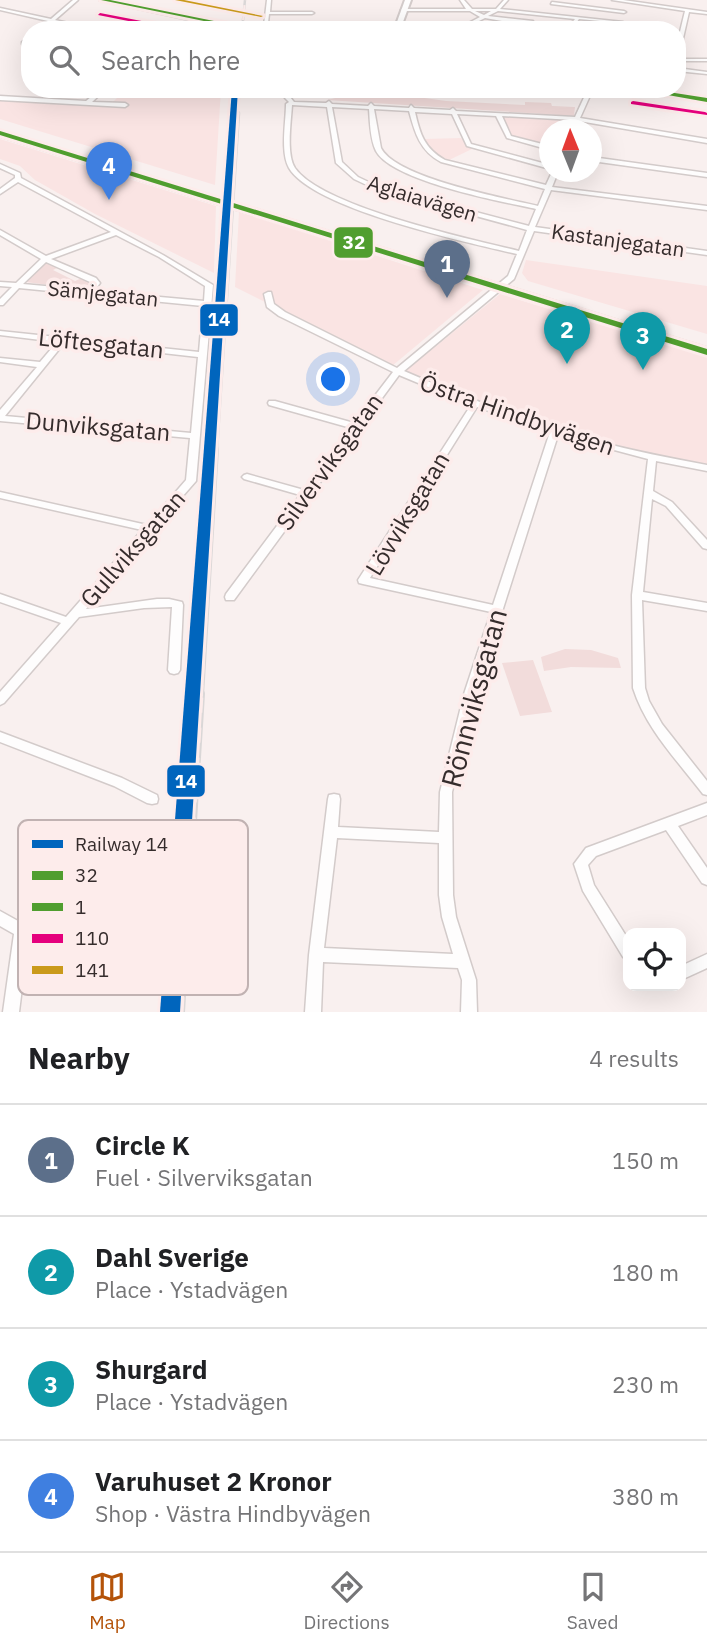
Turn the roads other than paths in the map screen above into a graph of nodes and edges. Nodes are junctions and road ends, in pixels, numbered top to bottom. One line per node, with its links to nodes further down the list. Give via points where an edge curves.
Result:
1 (76, 0): 23 (street)
2 (103, 0): 22 (street)
3 (269, 0): 16 (street)
4 (408, 0): 11 (street)
5 (462, 0): 12 (street)
6 (506, 0): 13 (street)
7 (614, 0): 9 (street)
8 (554, 2): 15 (street); 19 (street)
9 (629, 2): 14 (street); 15 (street)
10 (0, 9): 23 (street)
11 (404, 10): 12 (street); 28 (street)
12 (469, 10): 13 (street); 20 (street)
13 (497, 10): 19 (street); 20 (street)
14 (687, 10): 18 (street); 34 (street)
15 (624, 12): 33 (street)
16 (267, 13): 17 (street); 27 (street)
17 (312, 13)
18 (707, 13)
19 (538, 14): 21 (street); 30 (street)
20 (483, 17): 29 (street); 30 (street)
21 (578, 18): 31 (street); 32 (street)
22 (195, 19): 25 (street); 26 (street)
23 (52, 20): 24 (street)
24 (56, 21)
25 (204, 21)
26 (206, 21)
27 (267, 21)
28 (400, 21)
29 (475, 21)
30 (531, 21)
31 (576, 21)
32 (610, 21)
33 (621, 21)
34 (685, 21)
35 (686, 59): 36 (street)
36 (707, 60)
37 (686, 70): 38 (street)
38 (707, 72)
39 (686, 97): 43 (street)
40 (0, 98): 44 (street)
41 (93, 98): 44 (street)
42 (587, 98): 51 (street)
43 (707, 100)
44 (87, 103): 46 (street)
45 (329, 103): 47 (street); 66 (street, Aglaiavägen, via 336,156 342,168 356,178); 69 (street, via 290,100 290,164 299,178 350,205)
46 (125, 105)
47 (371, 105): 48 (street); 64 (street, via 379,151 393,165 421,177)
48 (411, 107): 49 (street); 62 (street, via 422,145 433,157)
49 (453, 110): 50 (street); 57 (street, via 469,145)
50 (498, 114): 51 (street); 55 (street, via 509,137)
51 (577, 119)
52 (602, 123): 54 (street)
53 (0, 130): 74 (main road)
54 (707, 141)
55 (539, 145)
56 (602, 160): 59 (street)
57 (539, 164)
58 (0, 166): 60 (street)
59 (707, 175)
60 (18, 178): 63 (street); 68 (street)
61 (551, 182): 62 (street)
62 (549, 188): 64 (street); 65 (street)
63 (0, 192)
64 (539, 208): 66 (street)
65 (707, 208)
66 (530, 229): 69 (street); 70 (street, Kastanjegatan)
67 (0, 232): 71 (street)
68 (117, 232): 71 (street); 78 (street, Gullviksgatan, via 209,285)
69 (520, 253): 74 (street)
70 (707, 253)
71 (45, 259): 73 (street); 75 (street, via 96,282)
72 (0, 284): 73 (street, Sämjegatan)
73 (18, 285): 75 (street, Sämjegatan); 77 (street)
74 (502, 285): 81 (main road); 82 (main road); 86 (street, Silverviksgatan)
75 (90, 292): 78 (street, Sämjegatan)
76 (268, 294): 86 (street, Östra Hindbyvägen, via 270,305 282,314)
77 (0, 303)
78 (207, 304): 83 (street, Gullviksgatan)
79 (0, 333): 80 (street, Löftesgatan)
80 (63, 340): 83 (street, Löftesgatan); 85 (street)
81 (707, 344)
82 (707, 352)
83 (202, 355): 94 (street, Gullviksgatan)
84 (0, 360): 85 (street)
85 (43, 365): 88 (street)
86 (397, 372): 90 (street, Östra Hindbyvägen); 92 (street, Silverviksgatan)
87 (0, 397): 88 (street)
88 (14, 399): 91 (street)
89 (272, 403): 92 (street)
90 (474, 406): 93 (street, Östra Hindbyvägen); 107 (street, Lövviksgatan, via 363,580)
91 (0, 417): 94 (street, Dunviksgatan)
92 (355, 426): 100 (street, Silverviksgatan)
93 (555, 431): 95 (street, Östra Hindbyvägen); 107 (street, Rönnviksgatan)
94 (195, 436): 101 (street, Gullviksgatan, via 191,481)
95 (652, 458): 96 (street, Östra Hindbyvägen); 98 (street)
96 (707, 468)
97 (247, 477): 100 (street)
98 (649, 493): 102 (street, via 669,504); 103 (street)
99 (0, 495): 101 (street)
100 (307, 495): 104 (street, Silverviksgatan)
101 (151, 528): 108 (street, Gullviksgatan)
102 (706, 544)
103 (637, 595): 106 (street); 112 (street, via 641,699)
104 (230, 597)
105 (0, 598): 108 (street)
106 (707, 607)
107 (498, 610): 118 (street, Rönnviksgatan, via 451,769)
108 (73, 617): 109 (street, via 162,602 178,605); 110 (street, Gullviksgatan)
109 (174, 670)
110 (0, 700)
111 (0, 737): 113 (street)
112 (707, 790)
113 (152, 799)
114 (334, 799): 117 (street)
115 (707, 809): 116 (street)
116 (669, 824): 119 (street); 122 (street, via 591,852 581,864 588,887)
117 (331, 832): 118 (street); 123 (street)
118 (446, 838): 124 (street, Rönnviksgatan, via 449,917)
119 (707, 879)
120 (0, 918): 121 (street)
121 (18, 928)
122 (623, 944)
123 (316, 955): 124 (street); 129 (street)
124 (464, 961): 130 (street, Rönnviksgatan)
125 (707, 961): 127 (street)
126 (18, 965): 128 (street)
127 (686, 970)
128 (11, 1012)
129 (313, 1012)
130 (469, 1012)

